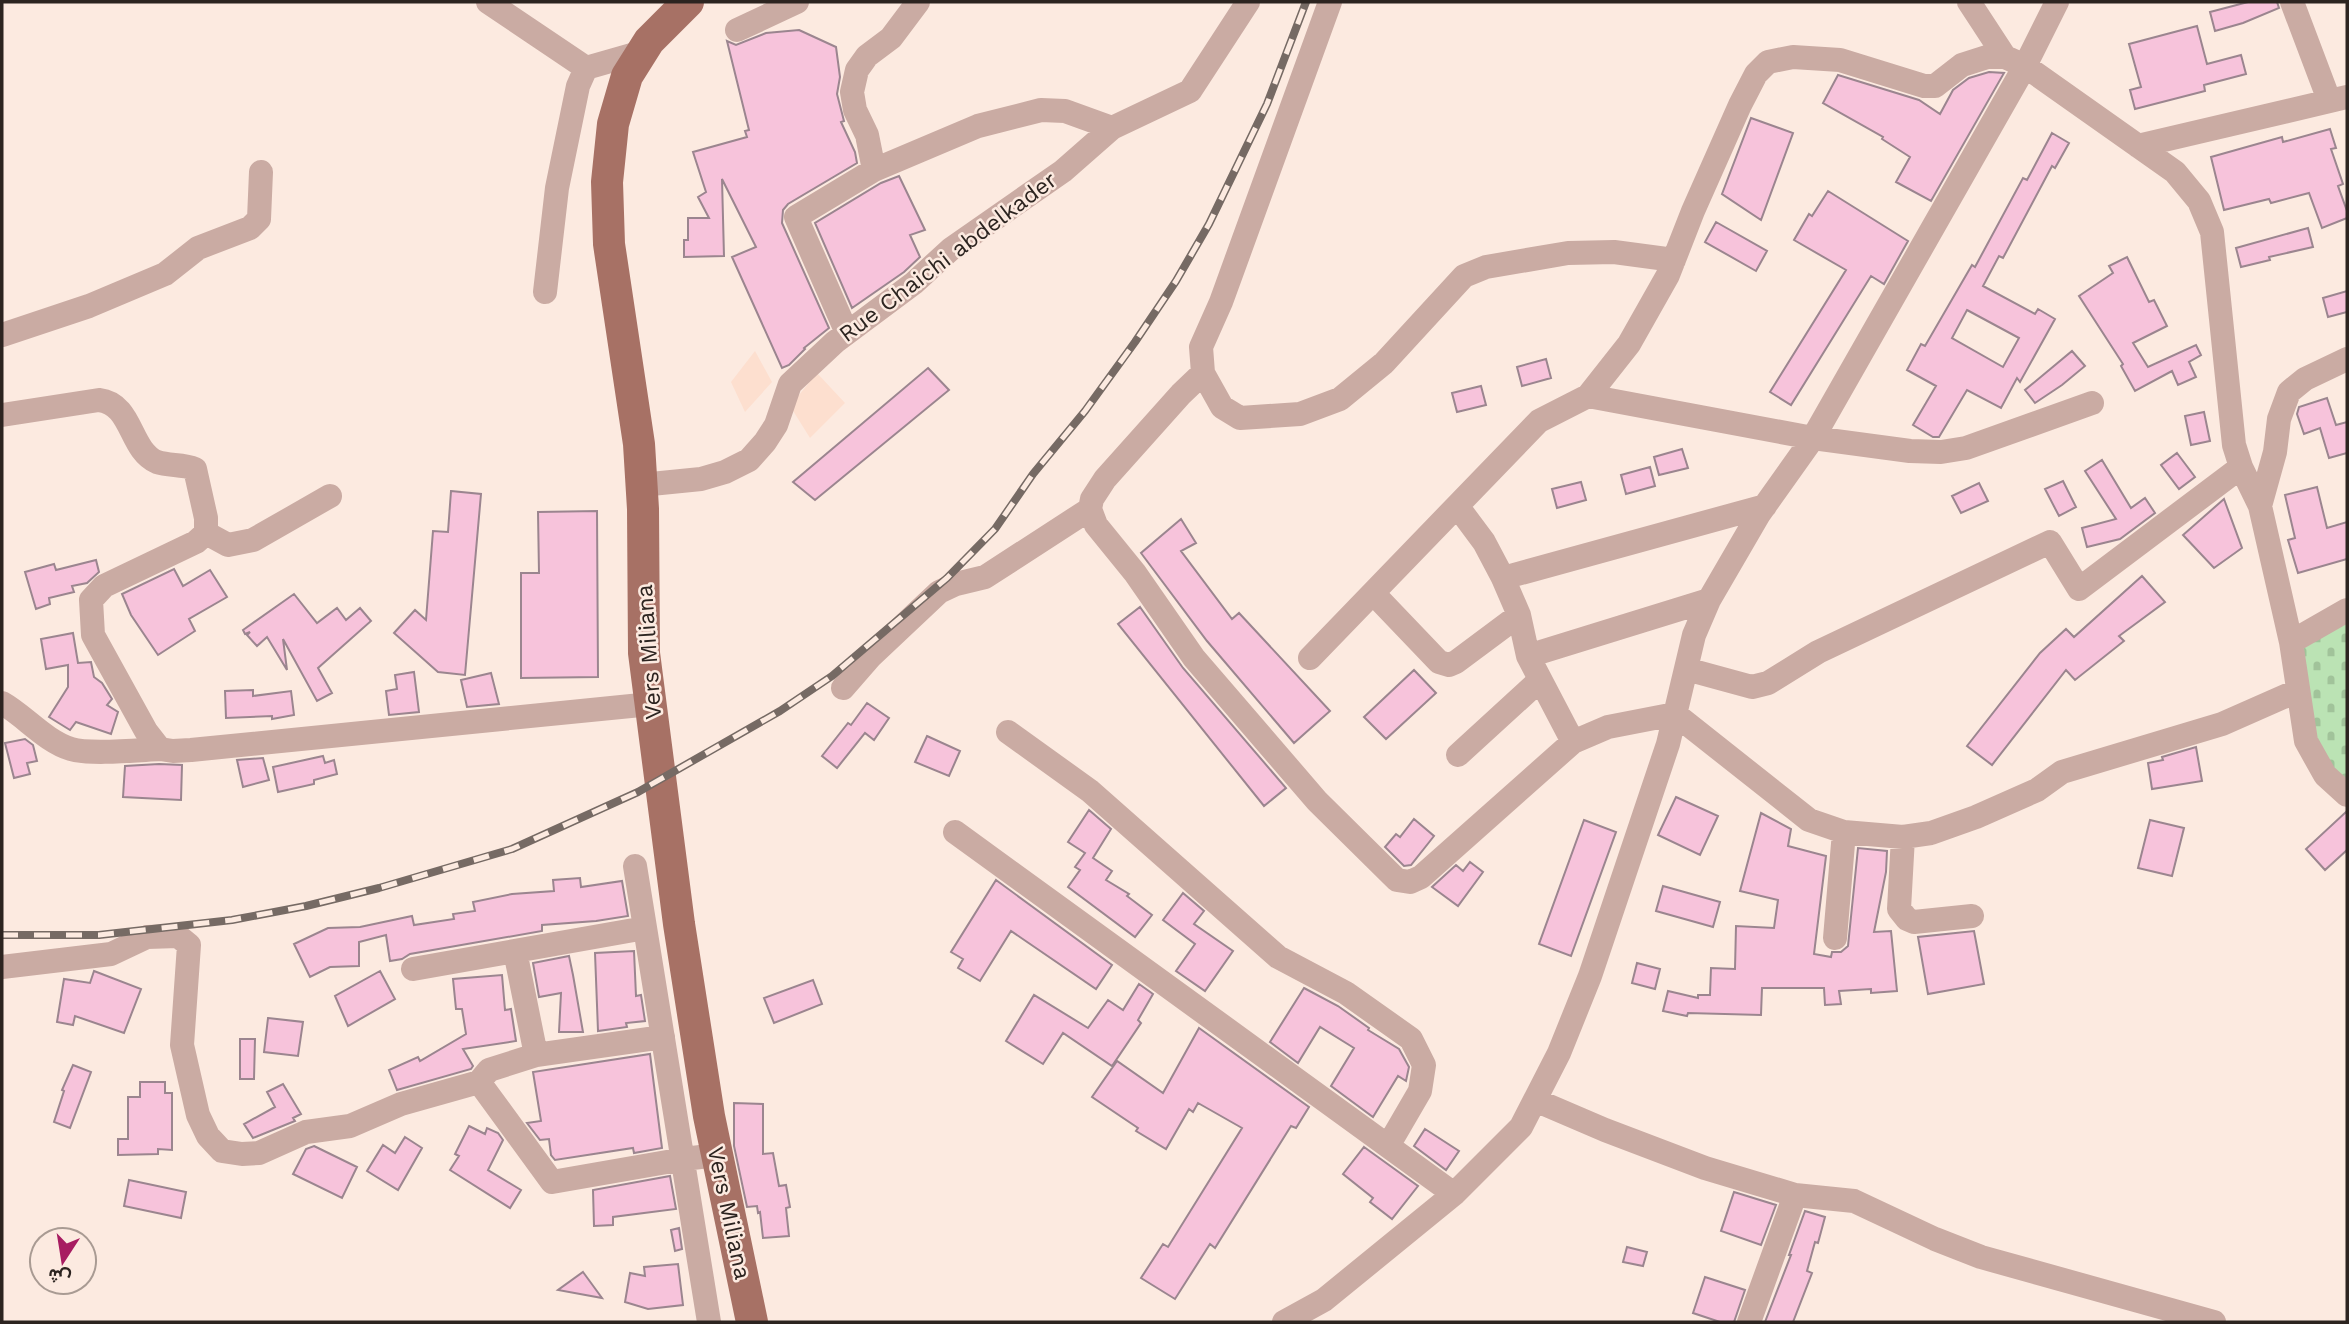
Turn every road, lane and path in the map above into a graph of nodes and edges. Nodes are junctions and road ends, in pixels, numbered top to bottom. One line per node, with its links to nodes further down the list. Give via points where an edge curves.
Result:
1 (488, 2): 13 (street)
2 (688, 2): 11 (main road, Vers Miliana)
3 (797, 2): 10 (street)
4 (918, 2): 17 (street, via 891,38 857,71 852,92 855,110 867,135)
5 (1248, 2): 15 (street, Rue Chaichi abdelkader, via 1190,91)
6 (1330, 2): 24 (street, via 1201,347)
7 (1969, 2): 12 (street)
8 (2057, 2): 12 (street)
9 (2292, 2): 14 (street)
10 (737, 30)
11 (642, 52): 13 (street); 30 (main road, Vers Miliana, via 627,76 613,124 607,182 609,244)
12 (2015, 62): 16 (street); 19 (street, via 1987,57 1962,65 1935,86 1924,86 1840,60 1793,57 1768,62 1756,74 1740,105); 28 (street)
13 (586, 68): 20 (street, via 578,86 557,188)
14 (2338, 98): 16 (street)
15 (1112, 128): 17 (street, via 1065,111 1041,110 978,126); 21 (street, Rue Chaichi abdelkader, via 1063,171 951,249)
16 (2138, 146): 29 (street, via 2175,172 2199,201 2212,232 2234,445)
17 (874, 170): 21 (street, via 796,217)
18 (261, 172): 22 (street, via 259,219 250,228 198,248 165,274)
19 (1674, 260): 24 (street, via 1614,252 1568,253 1486,267 1464,276 1384,363 1340,399 1300,414 1240,418 1222,407); 25 (street, via 1629,344)
20 (545, 292)
21 (847, 333): 30 (street, Rue Chaichi abdelkader, via 790,384 776,425 748,460 701,479)
22 (2, 335)
23 (2347, 359): 33 (street, via 2305,379 2289,393)
24 (1203, 373): 35 (street, via 1105,480)
25 (1588, 396): 28 (street); 34 (street, via 1539,421)
26 (2092, 403): 28 (street, via 1966,448 1941,452)
27 (2, 415): 36 (street, via 110,401 144,452 157,462 195,469)
28 (1813, 438): 32 (street)
29 (2241, 467): 33 (street); 45 (street, via 2079,589 2050,542 1818,652 1768,683 1752,687)
30 (641, 485): 50 (main road, Vers Miliana, via 644,653)
31 (330, 496): 36 (street, via 253,540 228,545)
32 (1765, 506): 37 (street); 39 (street)
33 (2260, 506): 42 (street)
34 (1458, 507): 37 (street); 38 (street)
35 (1090, 509): 47 (street, via 985,577 939,592); 53 (street, via 1096,525 1194,658 1317,801 1397,880 1410,882 1421,877)
36 (206, 533): 54 (street, via 104,586 92,600 93,635)
37 (1503, 578): 41 (street)
38 (1373, 593): 41 (street, via 1439,662 1449,664); 44 (street)
39 (1709, 600): 43 (street); 45 (street)
40 (2347, 610): 42 (street)
41 (1519, 615): 43 (street)
42 (2291, 642): 48 (street)
43 (1528, 656): 46 (street)
44 (1310, 658)
45 (1686, 669): 51 (street)
46 (1540, 680): 53 (street); 55 (street)
47 (843, 688)
48 (2297, 691): 56 (street, via 2306,741 2325,775); 59 (street, via 2222,724 2062,772 2037,790 1976,817 1931,833)
49 (2, 703): 54 (street, via 72,750)
50 (651, 704): 54 (street, via 182,751); 72 (main road, Vers Miliana, via 679,924)
51 (1675, 714): 53 (street, via 1608,727); 58 (street, via 1809,820); 70 (street, via 1590,976)
52 (1008, 732): 71 (street, via 1090,792 1279,957 1346,993 1411,1039 1424,1065 1420,1091)
53 (1573, 742)
54 (160, 749)
55 (1458, 755)
56 (2347, 795)
57 (955, 832): 71 (street)
58 (1844, 832): 59 (street); 63 (street)
59 (1903, 837): 61 (street, via 1899,909 1907,919)
60 (635, 866): 62 (street)
61 (1972, 916)
62 (645, 928): 64 (street); 67 (street)
63 (1835, 938)
64 (515, 951): 66 (street); 68 (street)
65 (2, 967): 69 (street, via 111,954 147,937 178,936 189,945 181,1045 198,1115 222,1151 259,1153 306,1132 350,1125 401,1104)
66 (413, 968)
67 (663, 1037): 68 (street); 73 (street)
68 (536, 1055): 69 (street, via 489,1070)
69 (479, 1082): 73 (street, via 552,1182)
70 (1535, 1100): 74 (street, via 1521,1127); 75 (street, via 1705,1168)
71 (1388, 1146): 74 (street)
72 (717, 1155): 73 (street); 77 (main road, Vers Miliana)
73 (684, 1159): 76 (street)
74 (1454, 1194): 78 (street, via 1324,1300)
75 (1796, 1195): 79 (street); 80 (street, via 1854,1201 1981,1256)
76 (709, 1322)
77 (752, 1322)
78 (1284, 1322)
79 (1749, 1322)
80 (2214, 1322)

